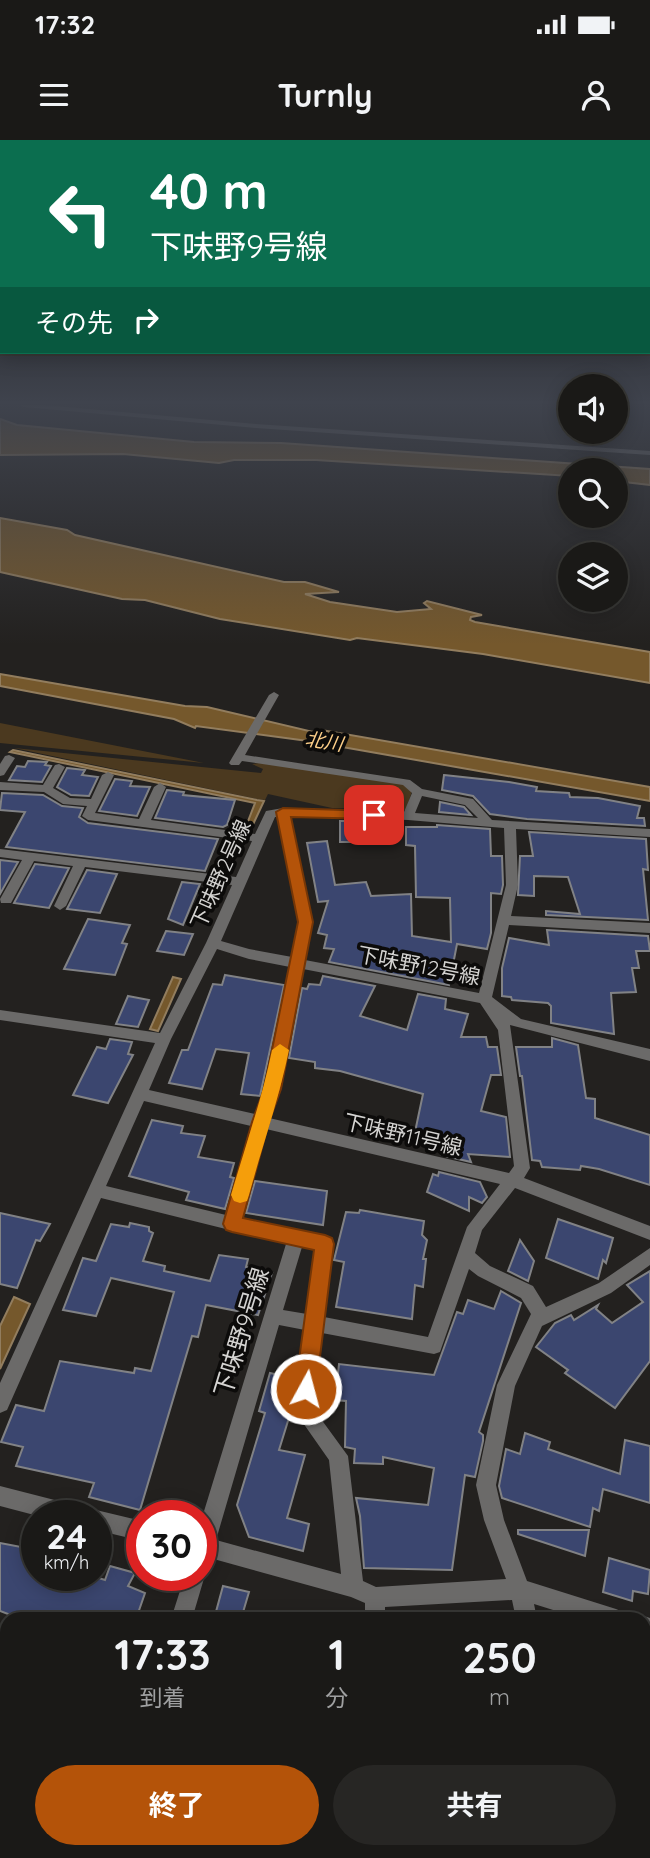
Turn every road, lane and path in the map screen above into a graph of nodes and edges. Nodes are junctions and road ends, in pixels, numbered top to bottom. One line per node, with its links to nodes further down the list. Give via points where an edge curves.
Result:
1 (274, 695): 9 (street, via 237,761 389,778 406,782)
2 (9, 758): 4 (street)
3 (59, 767): 8 (street)
4 (0, 773)
5 (108, 775): 10 (street)
6 (0, 786): 8 (street)
7 (160, 787): 14 (street)
8 (47, 789): 10 (street, via 67,801)
9 (418, 792): 12 (street); 13 (street, via 469,802)
10 (95, 803): 14 (street, via 88,816)
11 (283, 812): 12 (street, 下味野2号線); 17 (street, 下味野2号線, via 271,814); 27 (street, via 306,922)
12 (408, 816): 13 (street, 下味野2号線)
13 (488, 822): 15 (street, 下味野2号線)
14 (143, 824): 17 (street)
15 (510, 825): 16 (street, 下味野2号線); 24 (street, via 512,885)
16 (650, 833)
17 (260, 838): 21 (street, 下味野2号線)
18 (0, 853): 19 (street)
19 (30, 857): 20 (street); 22 (street)
20 (81, 863): 21 (street); 23 (street)
21 (240, 882): 26 (street, 下味野2号線)
22 (6, 900)
23 (60, 906)
24 (504, 920): 25 (street); 28 (street)
25 (650, 928)
26 (213, 943): 27 (street, 下味野12号線); 30 (street, 下味野2号線)
27 (298, 962): 28 (street, 下味野12号線); 33 (street, via 273,1089)
28 (485, 999): 31 (street, 下味野12号線, via 517,1023); 34 (street, via 505,1029 522,1168)
29 (0, 1014): 30 (street)
30 (164, 1039): 32 (street, 下味野2号線)
31 (650, 1055)
32 (140, 1094): 33 (street, 下味野11号線); 35 (street, 下味野2号線)
33 (260, 1122): 34 (street, 下味野11号線); 36 (street)
34 (512, 1180): 37 (street, 下味野11号線); 39 (street, via 475,1227)
35 (98, 1191): 36 (street); 44 (street, 下味野2号線)
36 (232, 1224): 38 (street)
37 (650, 1233)
38 (296, 1240): 41 (street, 下味野9号線); 43 (street, via 325,1244)
39 (465, 1255): 42 (street, via 484,1271 527,1293); 43 (street, via 434,1346)
40 (650, 1255): 42 (street, via 606,1287)
41 (272, 1316): 43 (street); 46 (street, 下味野9号線)
42 (542, 1317): 50 (street, via 536,1320 506,1385 486,1485)
43 (313, 1324): 49 (street, via 303,1410 338,1456)
44 (0, 1404)
45 (0, 1496): 47 (street)
46 (217, 1500)
47 (21, 1501)
48 (217, 1554): 49 (street)
49 (354, 1587): 52 (street)
50 (520, 1589): 52 (street); 55 (street); 56 (street)
51 (190, 1591): 53 (street)
52 (375, 1597): 54 (street)
53 (183, 1612)
54 (375, 1612)
55 (525, 1612)
56 (594, 1612)

